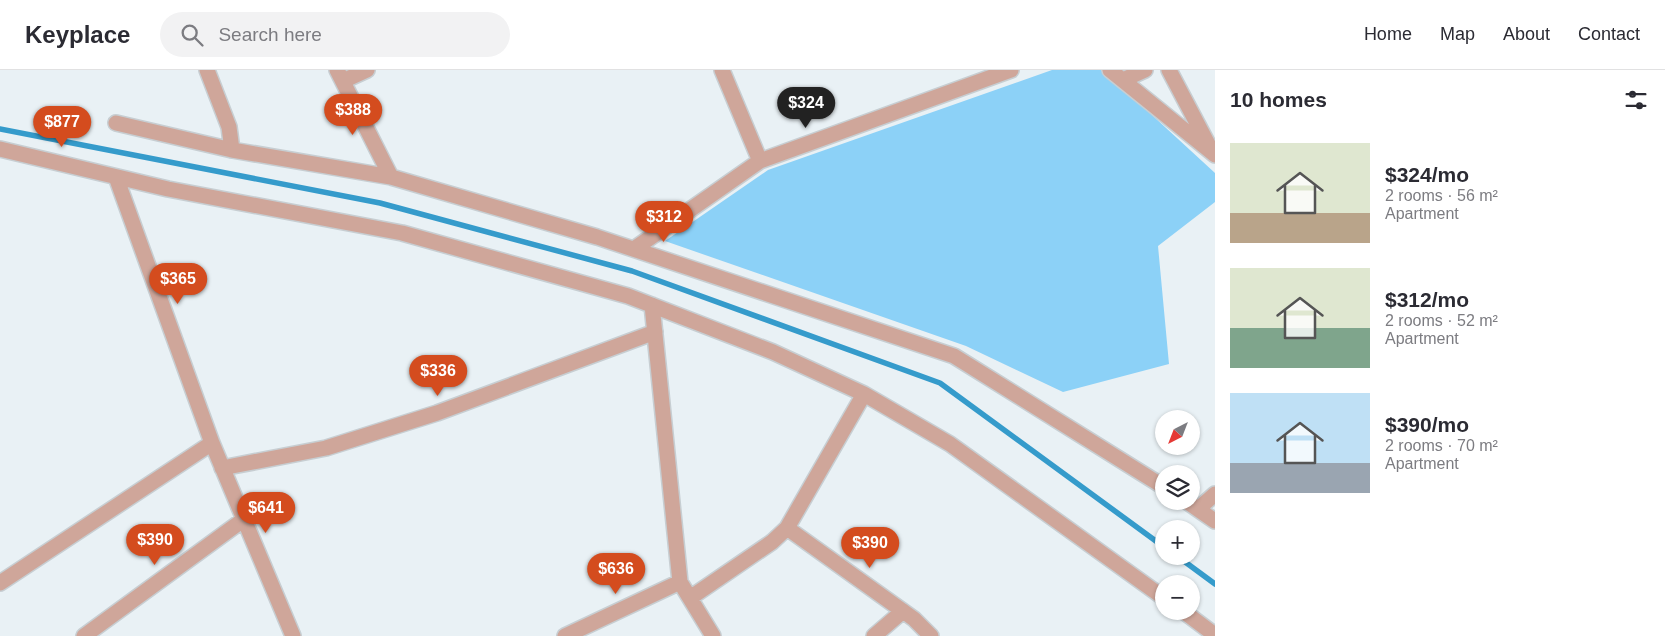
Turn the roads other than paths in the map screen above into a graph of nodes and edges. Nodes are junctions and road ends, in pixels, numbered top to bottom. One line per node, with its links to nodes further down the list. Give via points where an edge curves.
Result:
1 (207, 70): 12 (street, via 229,127)
2 (367, 70): 8 (street)
3 (722, 70): 14 (street)
4 (1011, 70): 14 (street)
5 (1110, 70): 9 (street)
6 (1145, 70): 9 (street)
7 (1169, 70): 13 (street)
8 (340, 76): 16 (street)
9 (1123, 80): 13 (street)
10 (116, 123): 12 (street)
11 (0, 149): 15 (street)
12 (232, 150): 16 (street)
13 (1213, 154)
14 (760, 161): 17 (street)
15 (116, 177): 18 (street, via 402,233); 21 (street)
16 (391, 177): 17 (street)
17 (634, 249): 23 (street, via 954,356)
18 (652, 305): 19 (street); 20 (street, via 773,352)
19 (655, 332): 22 (street, via 437,413 326,448); 30 (street)
20 (864, 394): 29 (street); 32 (street, via 950,444)
21 (212, 443): 22 (street); 31 (street)
22 (222, 468): 27 (street)
23 (1155, 481)
24 (1215, 494): 25 (street)
25 (1200, 501)
26 (1199, 510): 28 (street)
27 (244, 520): 37 (street); 38 (street)
28 (1215, 521)
29 (787, 528): 33 (street, via 772,542); 34 (street)
30 (680, 582): 33 (street); 39 (street)
31 (0, 583)
32 (1155, 592)
33 (690, 598): 40 (street)
34 (903, 611): 41 (street); 42 (street)
35 (1194, 620): 36 (street)
36 (1215, 635)
37 (84, 636)
38 (294, 636)
39 (565, 636)
40 (713, 636)
41 (874, 636)
42 (931, 636)

